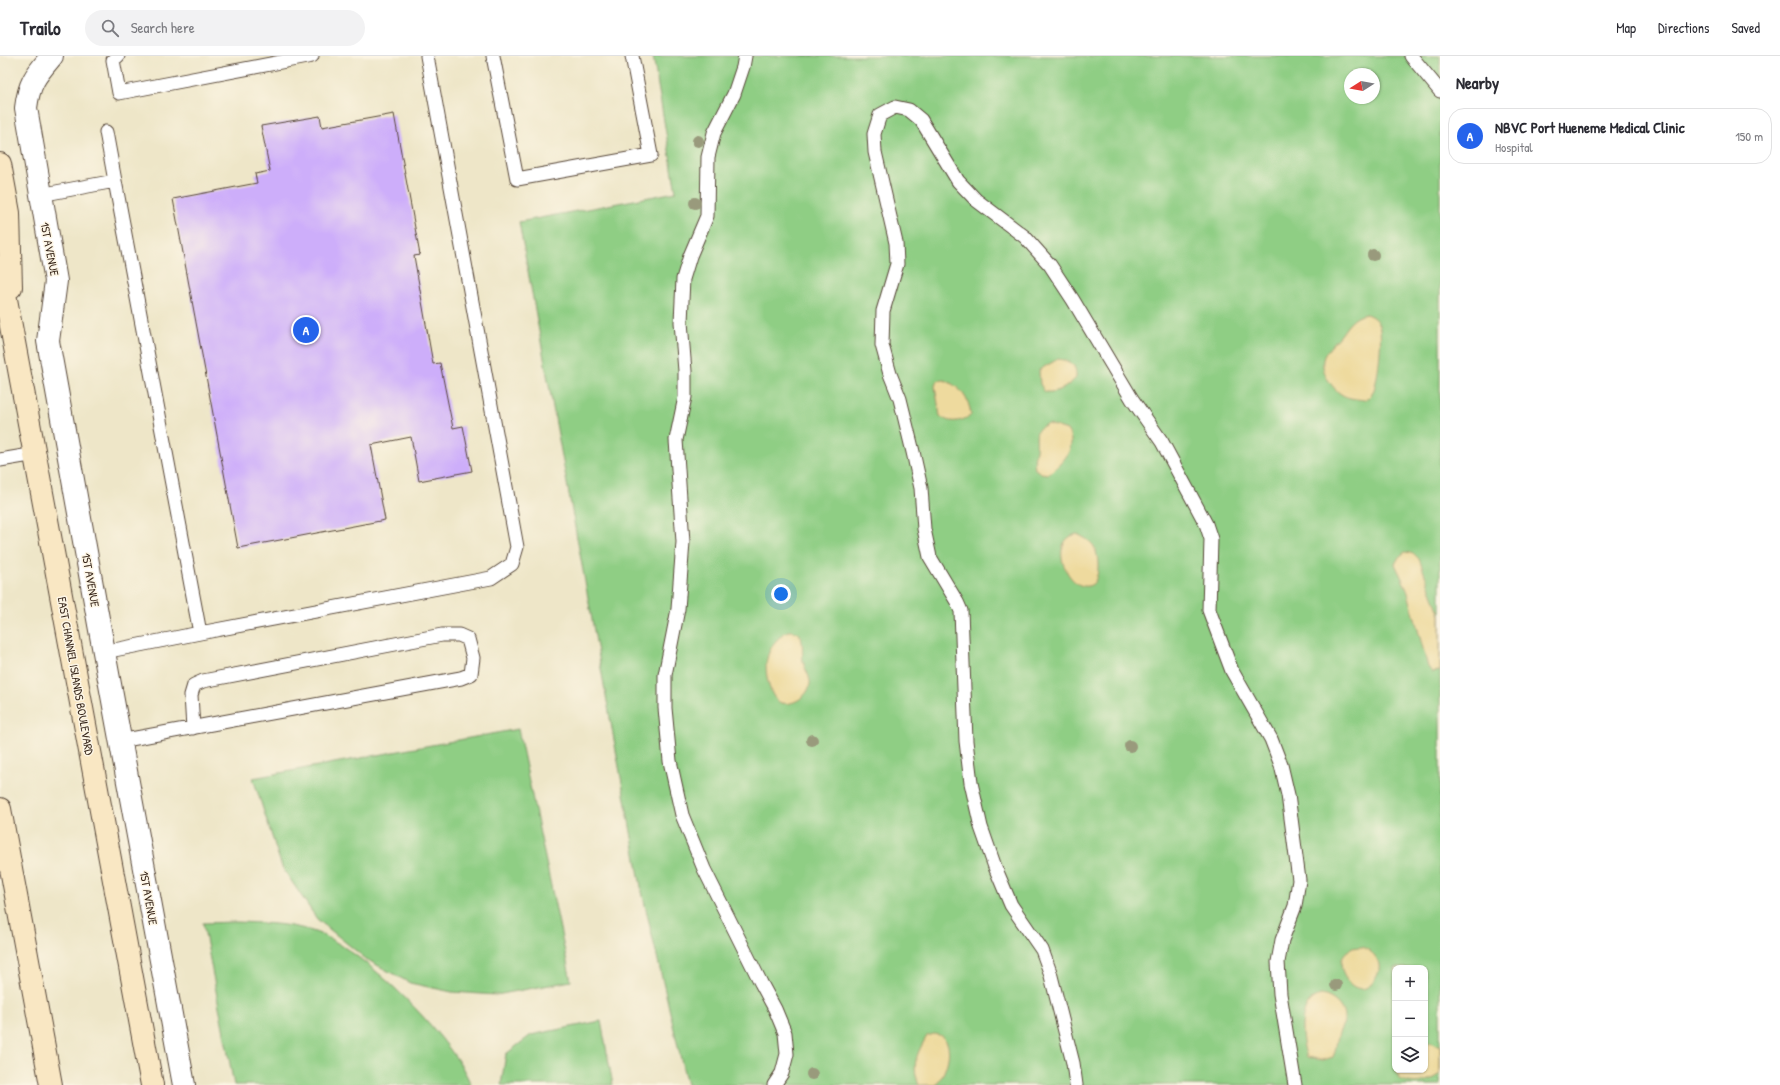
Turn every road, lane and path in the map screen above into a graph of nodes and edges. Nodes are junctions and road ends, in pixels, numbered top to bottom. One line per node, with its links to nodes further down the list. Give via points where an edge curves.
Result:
1 (52, 56): 13 (street, 1ST AVENUE, via 36,75 28,90 26,108)
2 (118, 56): 3 (lane, via 113,60 120,94)
3 (312, 56)
4 (427, 56): 18 (lane, via 516,547 512,564 491,578)
5 (493, 56): 6 (lane, via 516,179 651,155)
6 (632, 56)
7 (745, 56): 27 (lane, via 734,94 714,133 708,156 706,216 683,279 685,397 676,440 683,542 678,609 665,675 665,708 670,761 682,815 704,869 775,1008 785,1033 787,1054 782,1073)
8 (1411, 56): 9 (lane)
9 (1440, 91)
10 (106, 132): 12 (lane)
11 (0, 164): 15 (main road, via 9,213)
12 (115, 181): 13 (lane); 18 (lane)
13 (40, 195): 19 (street, 1ST AVENUE, via 56,281 48,341)
14 (0, 267): 15 (main road, EAST CHANNEL ISLANDS BOULEVARD)
15 (13, 336): 16 (main road, EAST CHANNEL ISLANDS BOULEVARD)
16 (36, 454): 17 (lane); 25 (main road, EAST CHANNEL ISLANDS BOULEVARD)
17 (0, 460)
18 (200, 634): 19 (lane)
19 (104, 652): 21 (street, 1ST AVENUE)
20 (193, 728): 20 (lane, via 191,695 194,685 203,681 442,635 459,635 468,639 473,658 471,674 461,678); 21 (lane)
21 (120, 741): 26 (street, 1ST AVENUE)
22 (0, 809): 24 (main road)
23 (1073, 1063): 28 (lane); 29 (lane); 30 (lane, via 1042,950 1012,905 995,868 981,827 971,783 966,742 960,611 930,557 924,529 921,488 913,452 882,345 883,311 897,264 896,244 875,152 874,134 880,115 895,107 909,110 921,120 958,181 976,200 1025,237 1050,265 1132,399 1162,442 1206,524 1211,539 1209,610 1232,671 1271,739 1282,765 1288,795 1299,880 1295,906 1282,940 1278,962 1282,1008)
24 (51, 1085)
25 (152, 1085)
26 (184, 1085)
27 (774, 1085)
28 (1071, 1085)
29 (1076, 1085)
30 (1296, 1085)

